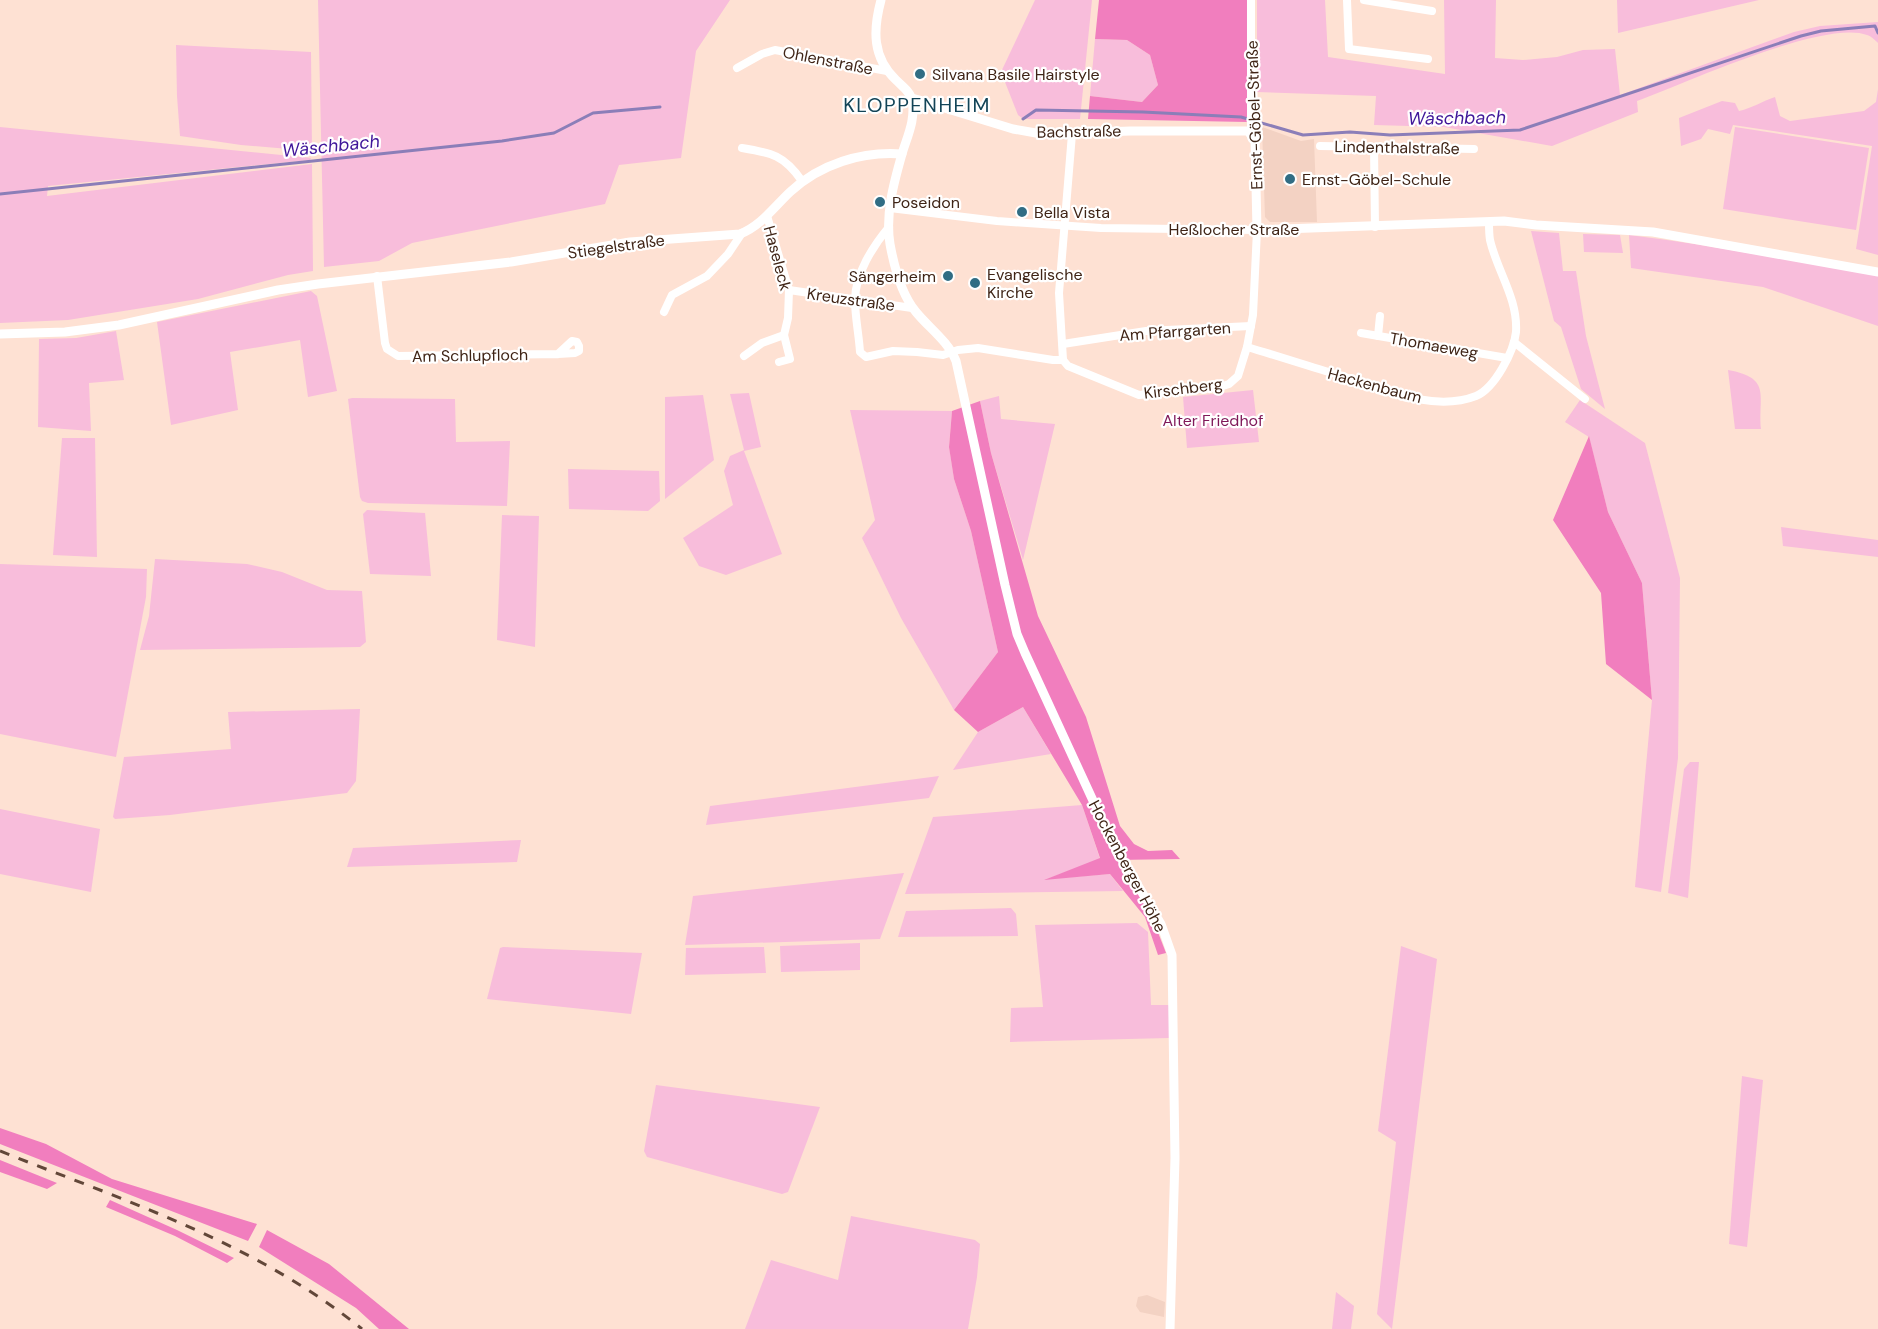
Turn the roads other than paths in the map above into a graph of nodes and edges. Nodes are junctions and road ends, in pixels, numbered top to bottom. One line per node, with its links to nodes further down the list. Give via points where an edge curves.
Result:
1 (881, 0): 8 (street, via 875,34 879,57)
2 (1251, 0): 10 (street, Ernst-Göbel-Straße)
3 (1347, 0): 6 (street, via 1349,49)
4 (1364, 0): 5 (street)
5 (1432, 11)
6 (1428, 59)
7 (737, 68): 8 (street, Ohlenstraße, via 776,50)
8 (887, 71): 9 (street)
9 (912, 98): 11 (street, Bachstraße, via 1013,129); 16 (street, via 912,125)
10 (1251, 130): 11 (street, Bachstraße); 24 (street, Ernst-Göbel-Straße, via 1255,141)
11 (1072, 134): 21 (street)
12 (1320, 146): 14 (street, Lindenthalstraße)
13 (742, 147): 17 (street, via 774,154 789,164)
14 (1374, 147): 15 (street, Lindenthalstraße); 23 (street)
15 (1474, 149)
16 (902, 154): 17 (street, Stiegelstraße, via 852,158); 18 (street)
17 (802, 181): 19 (street, Stiegelstraße)
18 (890, 208): 21 (street, Heßlocher Straße); 22 (street)
19 (767, 216): 25 (street, Stiegelstraße); 28 (street, Haseleck)
20 (1489, 222): 23 (street, Heßlocher Straße); 26 (street, Heßlocher Straße, via 1679,236); 38 (street, Hackenbaum, via 1490,239 1514,310)
21 (1064, 225): 24 (street, Heßlocher Straße); 39 (street, via 1059,293)
22 (889, 227): 29 (street, via 877,241 861,274); 30 (street, via 898,274)
23 (1375, 227): 24 (street, Heßlocher Straße)
24 (1257, 230): 33 (street, Kirschberg)
25 (742, 233): 27 (street, Stiegelstraße, via 648,240 511,262); 31 (street, via 707,276 672,295)
26 (1878, 272)
27 (377, 276): 35 (street, Stiegelstraße, via 305,286 108,327); 42 (street, Am Schlupfloch, via 385,343 392,354)
28 (789, 290): 29 (street, Kreuzstraße); 36 (street, Haseleck)
29 (855, 299): 30 (street, Kreuzstraße); 41 (street, Kirschberg, via 862,356 893,351)
30 (912, 308): 41 (street)
31 (664, 312)
32 (1380, 316): 37 (street)
33 (1251, 326): 39 (street, Am Pfarrgarten, via 1146,331); 40 (street, Kirschberg)
34 (1361, 333): 37 (street, Thomaeweg)
35 (0, 334)
36 (784, 334): 43 (street); 46 (street, Haseleck, via 790,359)
37 (1378, 336): 44 (street, Thomaeweg)
38 (1514, 342): 44 (street, Hackenbaum); 47 (street)
39 (1063, 344): 45 (street)
40 (1247, 347): 44 (street, Hackenbaum, via 1390,392 1442,400 1483,392); 45 (street, Kirschberg, via 1238,375 1229,384 1148,395 1132,393 1068,366)
41 (953, 353): 45 (street, Kirschberg, via 968,348 991,349); 48 (street, Hockenberger Höhe, via 1017,634 1113,844 1161,924 1172,955 1175,1158)
42 (558, 354)
43 (744, 356)
44 (1507, 358)
45 (1063, 360)
46 (779, 362)
47 (1585, 399)
48 (1170, 1329)

